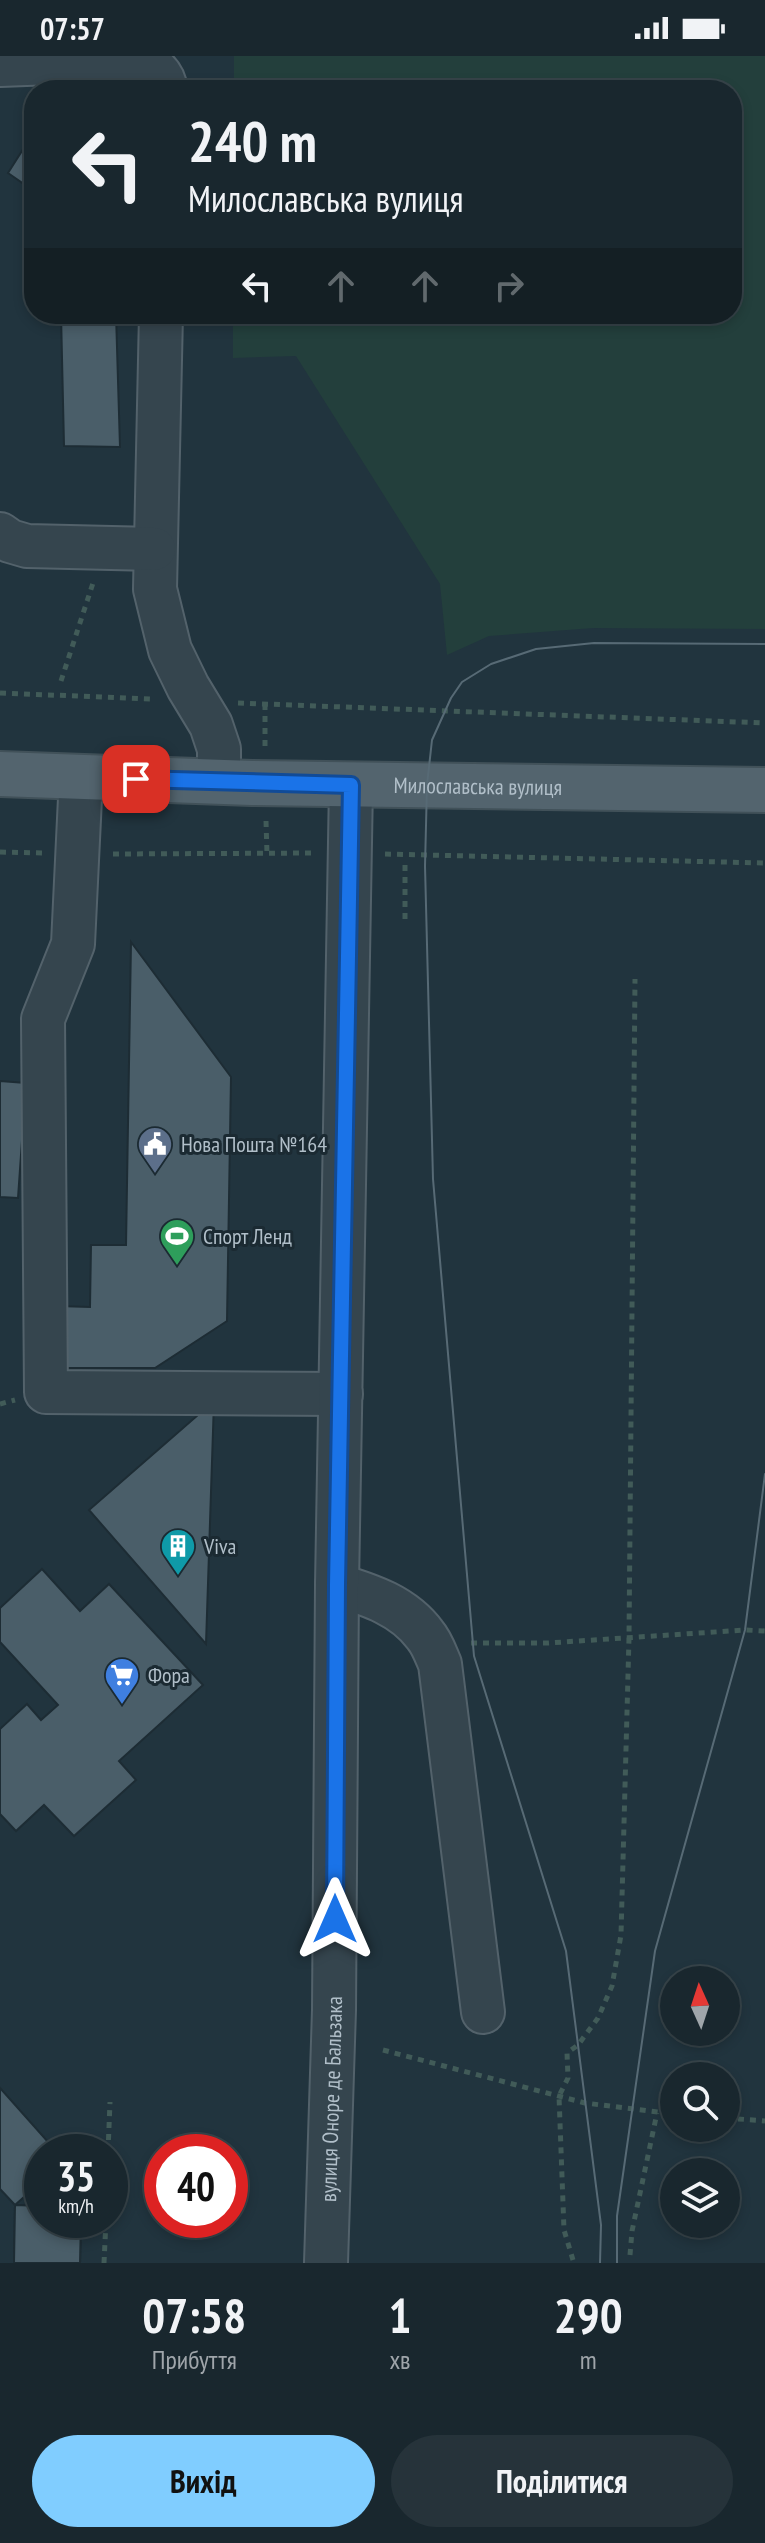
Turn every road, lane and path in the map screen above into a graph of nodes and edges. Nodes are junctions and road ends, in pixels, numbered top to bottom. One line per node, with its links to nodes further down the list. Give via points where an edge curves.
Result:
1 (3, 70): 2 (street, via 130,60 145,62)
2 (164, 80)
3 (161, 324): 6 (street)
4 (0, 534): 5 (street, via 27,546)
5 (104, 548): 6 (street); 7 (path)
6 (154, 549): 9 (street, via 161,622)
7 (61, 681)
8 (0, 693): 9 (path)
9 (198, 702): 10 (path); 13 (street, via 219,749)
10 (765, 723)
11 (0, 774): 12 (main road, Милославська вулиця)
12 (81, 777): 13 (main road, Милославська вулиця); 19 (street, via 73,944 43,1019 46,1392)
13 (219, 782): 14 (main road, Милославська вулиця)
14 (351, 785): 15 (main road, Милославська вулиця); 19 (street, вулиця Оноре де Бальзака)
15 (765, 790)
16 (405, 865): 17 (path)
17 (405, 924)
18 (635, 979): 23 (path)
19 (341, 1394): 20 (street, вулиця Оноре де Бальзака)
20 (337, 1585): 24 (street, via 396,1607 425,1634 440,1664); 37 (street, вулиця Оноре де Бальзака)
21 (765, 1631): 23 (path)
22 (461, 1635): 23 (path, via 473,1644)
23 (629, 1638): 26 (path, via 621,1935 612,1986 598,2018 567,2053 568,2078)
24 (483, 2012)
25 (383, 2050): 26 (path)
26 (559, 2096): 28 (path); 35 (path, via 564,2230)
27 (110, 2102): 32 (path)
28 (657, 2113): 29 (path); 34 (path)
29 (660, 2113)
30 (740, 2119): 31 (path)
31 (765, 2121)
32 (109, 2134)
33 (105, 2238): 36 (path)
34 (630, 2255)
35 (573, 2260)
36 (104, 2263)
37 (326, 2263)

